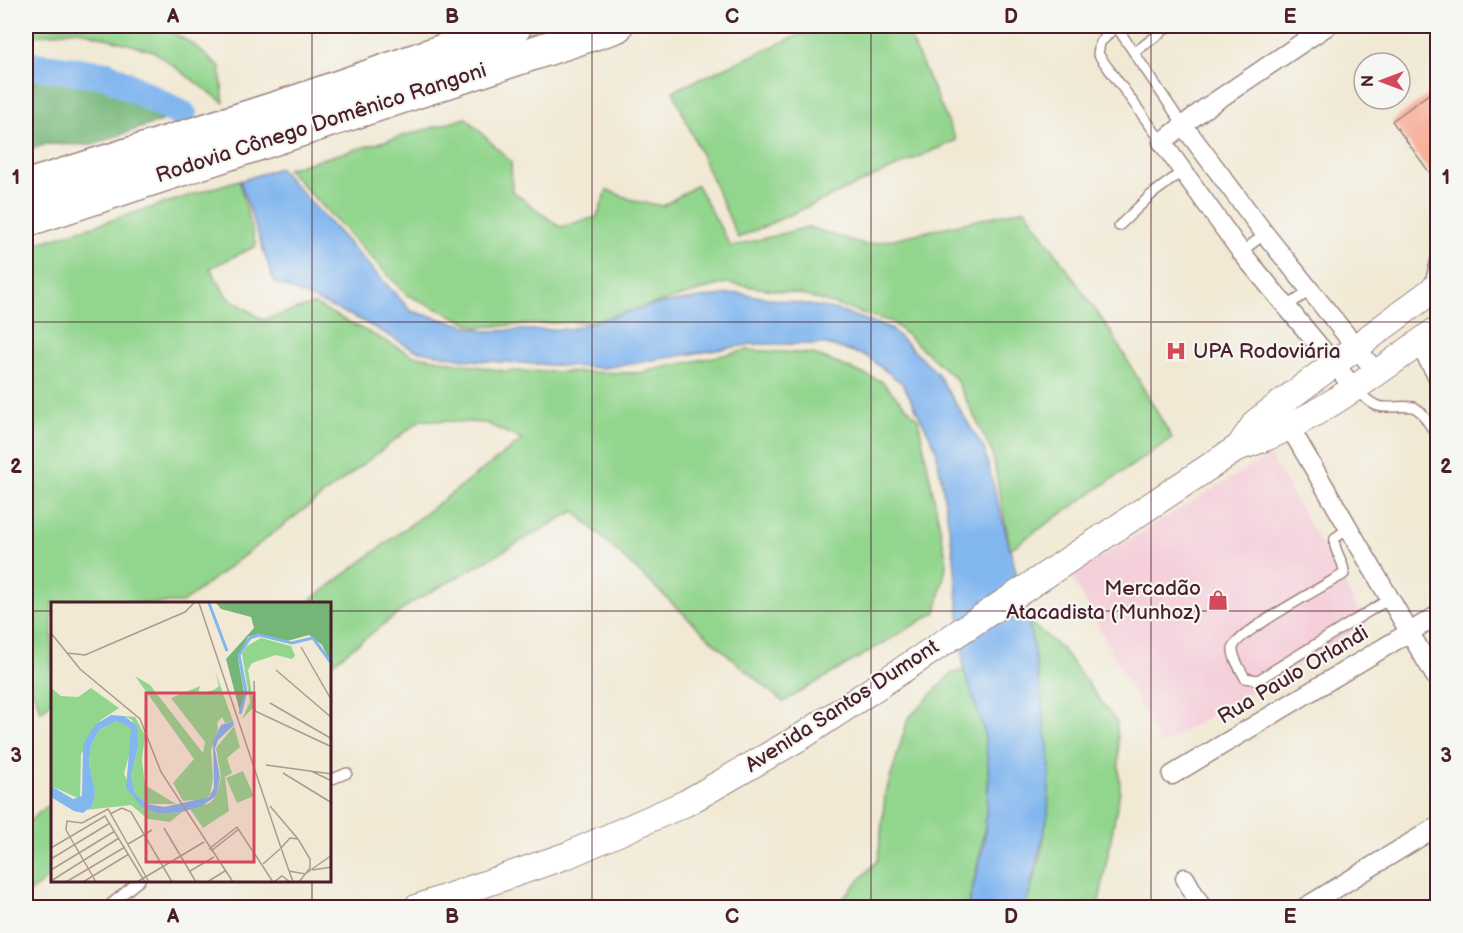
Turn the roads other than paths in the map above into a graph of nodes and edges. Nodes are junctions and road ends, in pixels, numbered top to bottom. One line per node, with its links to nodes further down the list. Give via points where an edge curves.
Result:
1 (515, 26): 7 (highway, Rodovia Cônego Domênico Rangoni)
2 (616, 26): 7 (highway, Rodovia Cônego Domênico Rangoni)
3 (1116, 26): 6 (lane); 9 (lane, via 1100,42 1098,54)
4 (1327, 26): 8 (street)
5 (1168, 27): 6 (lane)
6 (1135, 52): 8 (lane)
7 (297, 117): 11 (highway, Rodovia Cônego Domênico Rangoni)
8 (1183, 125): 9 (street); 14 (street)
9 (1162, 142): 10 (street)
10 (1183, 171): 13 (lane); 16 (street)
11 (45, 192): 12 (highway, Rodovia Cônego Domênico Rangoni)
12 (26, 220)
13 (1119, 226)
14 (1265, 234): 16 (lane); 17 (street)
15 (1437, 251): 18 (lane)
16 (1241, 252): 19 (street)
17 (1310, 291): 19 (lane); 22 (street)
18 (1421, 299): 20 (main road); 21 (main road); 22 (main road, Avenida Santos Dumont)
19 (1287, 306): 23 (street)
20 (1437, 324)
21 (1428, 336): 24 (main road, Avenida Santos Dumont); 25 (street)
22 (1355, 347): 23 (main road, Avenida Santos Dumont); 24 (street)
23 (1334, 364): 26 (street); 29 (main road, Avenida Santos Dumont, via 1256,422)
24 (1376, 372): 26 (main road, Avenida Santos Dumont)
25 (1437, 377)
26 (1354, 388): 27 (main road, Avenida Santos Dumont); 28 (lane, via 1371,404 1388,409 1414,407)
27 (1289, 426): 29 (main road, Avenida Santos Dumont); 30 (street)
28 (1437, 437)
29 (1239, 447): 42 (main road, Avenida Santos Dumont, via 804,735 675,808 568,855)
30 (1348, 528): 31 (street); 31 (lane, via 1335,538 1334,545 1344,574 1238,639 1233,652 1245,678 1258,680)
31 (1389, 599): 33 (street)
32 (1437, 615): 33 (street, Rua Paulo Orlandi)
33 (1409, 632): 34 (street); 36 (street, Rua Paulo Orlandi)
34 (1437, 681)
35 (347, 773): 37 (lane)
36 (1172, 775)
37 (332, 779)
38 (1437, 826): 44 (street)
39 (1185, 878): 43 (street)
40 (138, 882): 41 (lane)
41 (106, 908)
42 (416, 908)
43 (1202, 908)
44 (1304, 908)

